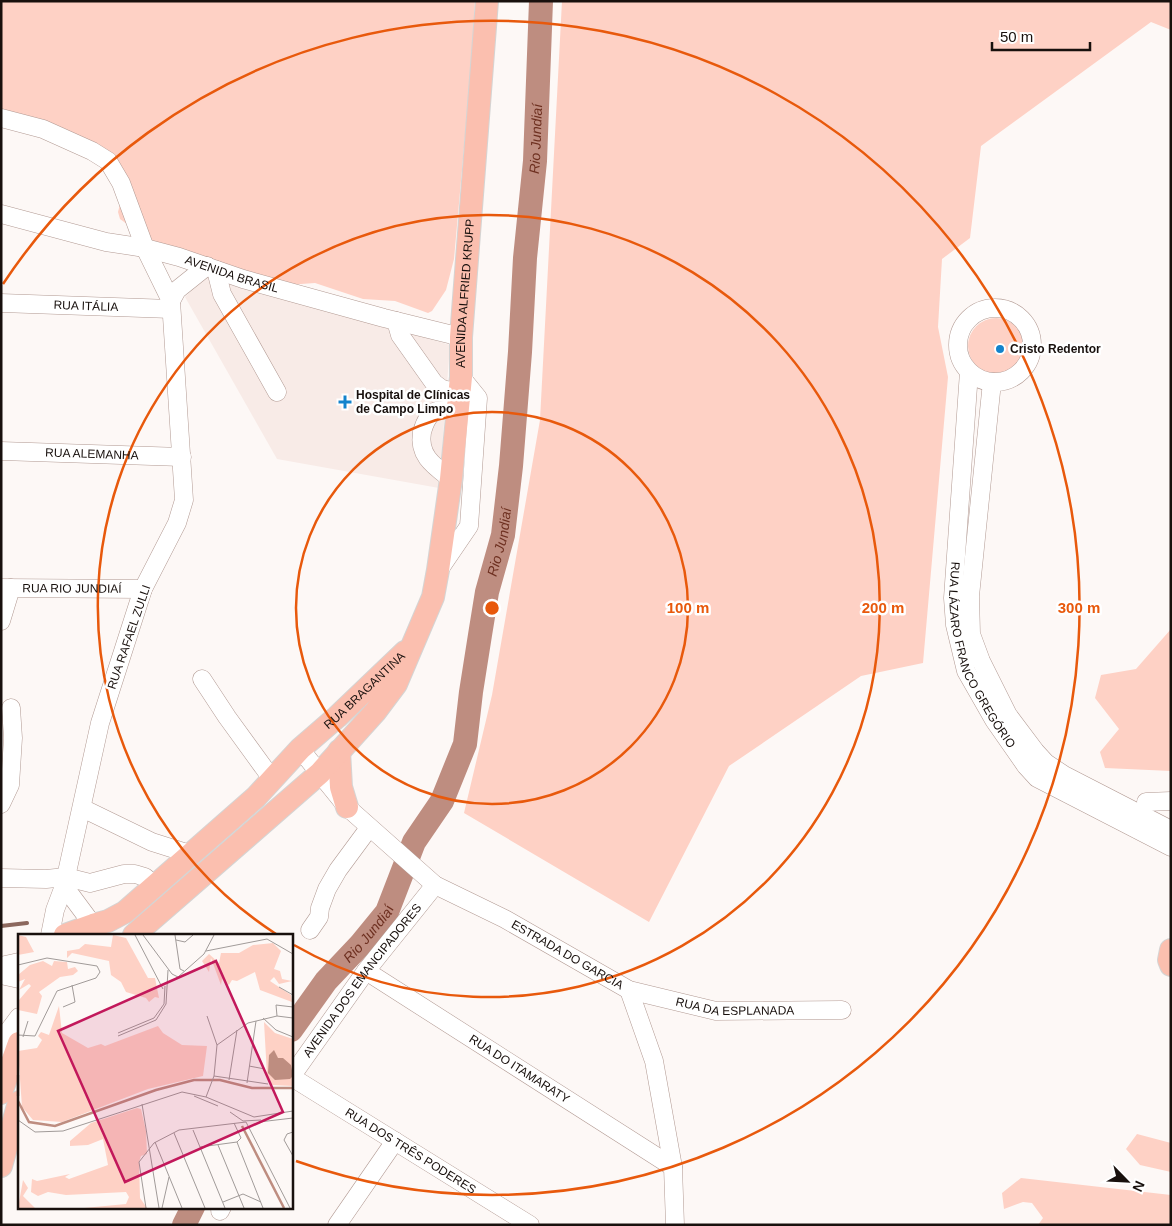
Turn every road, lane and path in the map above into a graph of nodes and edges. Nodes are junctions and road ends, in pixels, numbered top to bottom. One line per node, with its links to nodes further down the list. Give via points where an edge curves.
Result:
1 (486, 1): 9 (main road, AVENIDA ALFRIED KRUPP)
2 (1, 118): 4 (street, via 43,129 92,150 108,161 121,183)
3 (1, 214): 4 (street, AVENIDA BRASIL, via 106,242)
4 (145, 248): 5 (street, AVENIDA BRASIL); 7 (street)
5 (212, 268): 7 (street, via 177,290); 8 (street, AVENIDA BRASIL); 12 (street, via 222,294)
6 (1, 303): 7 (street, RUA ITÁLIA)
7 (171, 305): 15 (street, RUA RAFAEL ZULLI)
8 (396, 321): 9 (street, AVENIDA BRASIL); 13 (street, via 400,335 434,383 442,389)
9 (461, 337): 13 (main road, AVENIDA ALFRIED KRUPP)
10 (969, 372): 11 (street); 11 (street, via 958,352 958,340 968,319 983,310 1000,307 1011,310 1028,326 1032,337 1031,354 1023,370 1014,377); 24 (street, RUA LÁZARO FRANCO GREGÓRIO, via 953,598 955,625 966,671)
11 (992, 382): 24 (street, RUA LÁZARO FRANCO GREGÓRIO, via 970,596 971,634)
12 (277, 392)
13 (459, 393): 16 (main road, AVENIDA ALFRIED KRUPP); 16 (street, via 424,423 421,439 423,454); 17 (street, via 478,398 469,526)
14 (1, 451): 15 (street, RUA ALEMANHA)
15 (182, 457): 19 (street, RUA RAFAEL ZULLI, via 184,500 177,523)
16 (451, 479): 17 (main road, AVENIDA ALFRIED KRUPP)
17 (438, 570): 21 (main road, AVENIDA ALFRIED KRUPP, via 433,597)
18 (6, 588): 19 (street, RUA RIO JUNDIAÍ); 20 (street)
19 (143, 589): 33 (street, RUA RAFAEL ZULLI, via 100,723)
20 (1, 621)
21 (414, 641): 25 (main road, RUA BRAGANTINA); 26 (main road, RUA BRAGANTINA, via 396,684)
22 (202, 679): 28 (street)
23 (11, 708): 31 (street, via 10,785)
24 (1001, 717): 35 (street, RUA LÁZARO FRANCO GREGÓRIO, via 1046,763 1064,776); 36 (street, RUA LÁZARO FRANCO GREGÓRIO, via 1026,766 1037,778)
25 (300, 749): 27 (street, ESTRADA DO GARCIA); 28 (main road, RUA BRAGANTINA)
26 (339, 751): 27 (main road, RUA BRAGANTINA); 32 (main road)
27 (320, 773): 32 (street, ESTRADA DO GARCIA); 46 (main road, RUA BRAGANTINA)
28 (272, 779): 37 (main road, RUA BRAGANTINA)
29 (1171, 801): 30 (street)
30 (1146, 802)
31 (1, 804)
32 (347, 806): 34 (street, ESTRADA DO GARCIA)
33 (82, 808): 37 (street, via 152,842); 39 (street, RUA RAFAEL ZULLI)
34 (369, 828): 40 (street, ESTRADA DO GARCIA); 43 (street, via 338,870 319,917)
35 (1171, 830)
36 (1171, 846)
37 (190, 854): 41 (main road, RUA BRAGANTINA)
38 (1, 878): 39 (street)
39 (65, 881): 41 (street, via 90,883 135,874 145,877); 42 (street); 44 (street, RUA RAFAEL ZULLI)
40 (435, 884): 51 (street, AVENIDA DOS EMANCIPADORES); 54 (street, ESTRADA DO GARCIA, via 505,919)
41 (154, 886): 42 (main road, RUA BRAGANTINA, via 125,912)
42 (95, 930): 45 (main road, RUA BRAGANTINA)
43 (310, 930)
44 (50, 934)
45 (71, 934)
46 (138, 934)
47 (1171, 950): 49 (main road)
48 (18, 962): 50 (street)
49 (1171, 965)
50 (1, 966)
51 (366, 971): 59 (street, AVENIDA DOS EMANCIPADORES); 64 (street, RUA DO ITAMARATY)
52 (1, 975): 53 (street)
53 (18, 980)
54 (629, 990): 55 (street, RUA DA ESPLANADA, via 716,1011); 64 (street, ESTRADA DO GARCIA, via 654,1060)
55 (842, 1010)
56 (18, 1018): 58 (street)
57 (18, 1046): 60 (main road)
58 (1, 1048)
59 (292, 1076): 62 (street, RUA DOS TRÊS PODERES)
60 (1, 1093)
61 (18, 1106): 63 (main road)
62 (395, 1141): 65 (street); 66 (street, RUA DOS TRÊS PODERES)
63 (1, 1166)
64 (673, 1167): 67 (street, ESTRADA DO GARCIA)
65 (337, 1225)
66 (530, 1225)
67 (675, 1225)

